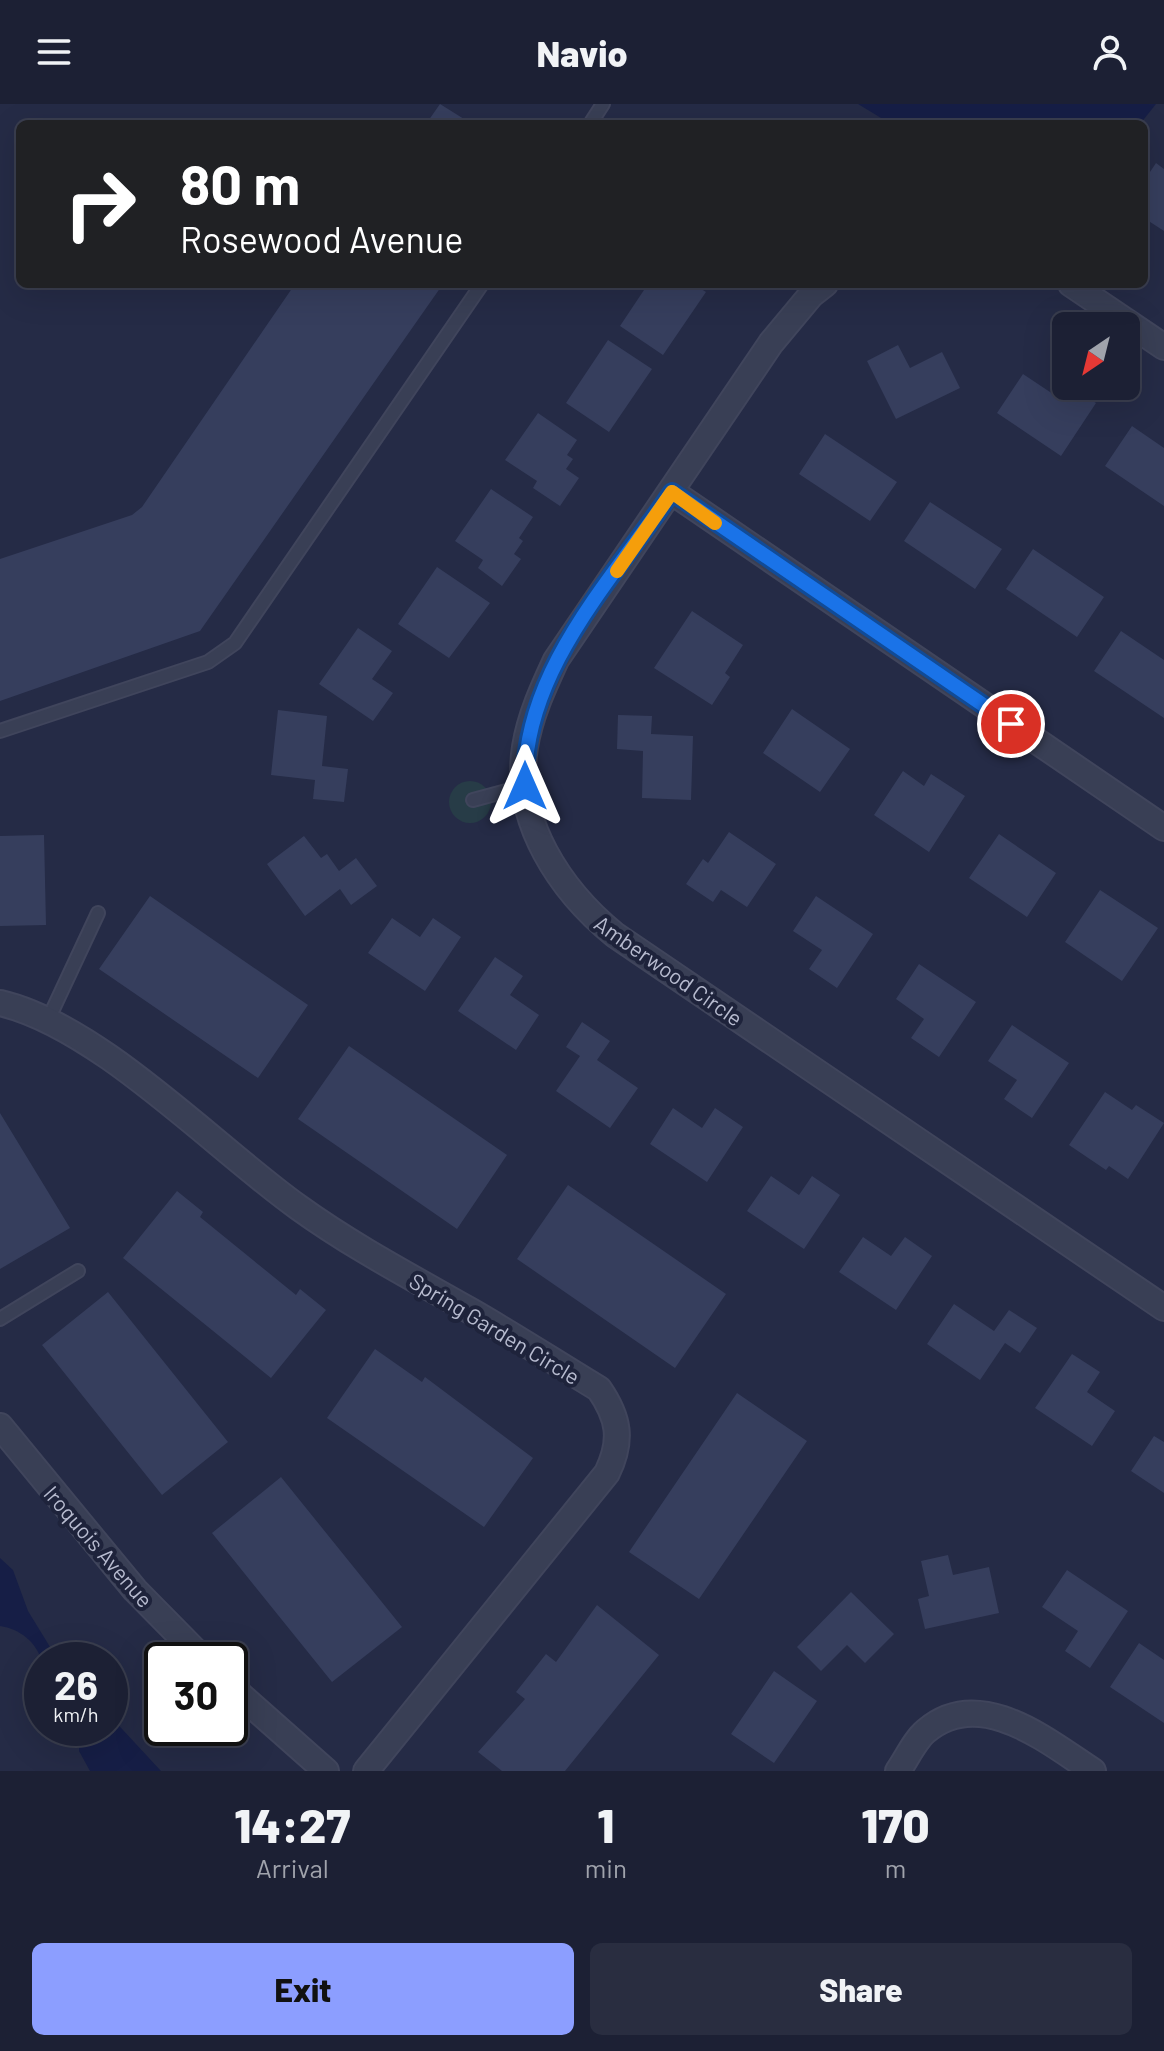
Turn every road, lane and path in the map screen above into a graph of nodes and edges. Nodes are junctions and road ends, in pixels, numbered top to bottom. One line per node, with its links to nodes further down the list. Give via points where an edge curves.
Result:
1 (479, 288): 6 (lane, via 235,643 208,662)
2 (820, 288): 5 (street, Amberwood Circle, via 771,343)
3 (1077, 288): 4 (street)
4 (1164, 347)
5 (672, 492): 7 (street, Amberwood Circle, via 556,660 524,750); 9 (street)
6 (0, 731)
7 (525, 786): 8 (lane); 14 (street, Amberwood Circle, via 532,824 547,857 588,913)
8 (473, 800)
9 (1164, 828)
10 (98, 913): 12 (lane)
11 (0, 1003): 12 (street, Spring Garden Circle)
12 (48, 1020): 20 (street, Spring Garden Circle, via 158,1094 299,1208 599,1389 615,1413 619,1438 607,1473)
13 (78, 1271): 15 (lane)
14 (1164, 1308)
15 (0, 1319)
16 (0, 1426): 17 (street, Iroquois Avenue, via 97,1545)
17 (187, 1642)
18 (248, 1702): 19 (street)
19 (326, 1771)
20 (366, 1771)
21 (898, 1771): 22 (street, via 925,1732 967,1713 1019,1724)
22 (1093, 1771)

